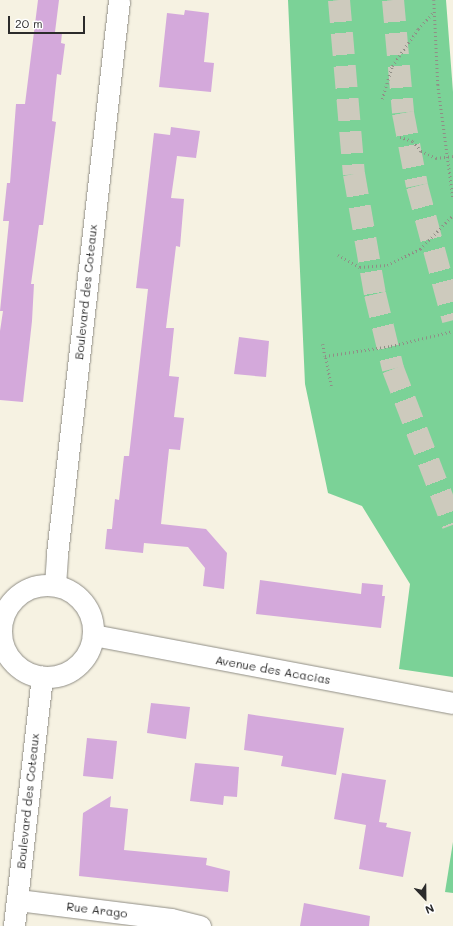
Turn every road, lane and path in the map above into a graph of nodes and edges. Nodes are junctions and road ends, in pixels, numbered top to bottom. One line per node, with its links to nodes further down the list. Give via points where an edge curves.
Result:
1 (119, 0): 15 (street, Boulevard des Coteaux)
2 (434, 0): 3 (path)
3 (435, 12): 4 (path, via 418,29 392,66); 6 (path, via 438,84)
4 (382, 99)
5 (400, 137): 6 (path, via 413,141 421,151 436,158)
6 (448, 156): 7 (path); 8 (path)
7 (453, 156)
8 (453, 198)
9 (453, 215): 10 (path, via 420,249 387,265 360,267)
10 (338, 255)
11 (453, 331): 13 (path, via 391,346)
12 (323, 344): 13 (path)
13 (325, 356): 14 (path)
14 (331, 386)
15 (55, 585): 16 (street, via 27,588); 17 (street, via 68,589 88,608)
16 (3, 606): 18 (street, via 1,638 5,652 21,669)
17 (93, 635): 18 (street, via 90,649 82,661 71,670 57,676); 19 (street, Avenue des Acacias)
18 (42, 677): 20 (street, Boulevard des Coteaux)
19 (453, 702)
20 (18, 900): 21 (street, Boulevard des Coteaux); 22 (street, Rue Arago, via 171,919)
21 (14, 926)
22 (200, 926)

